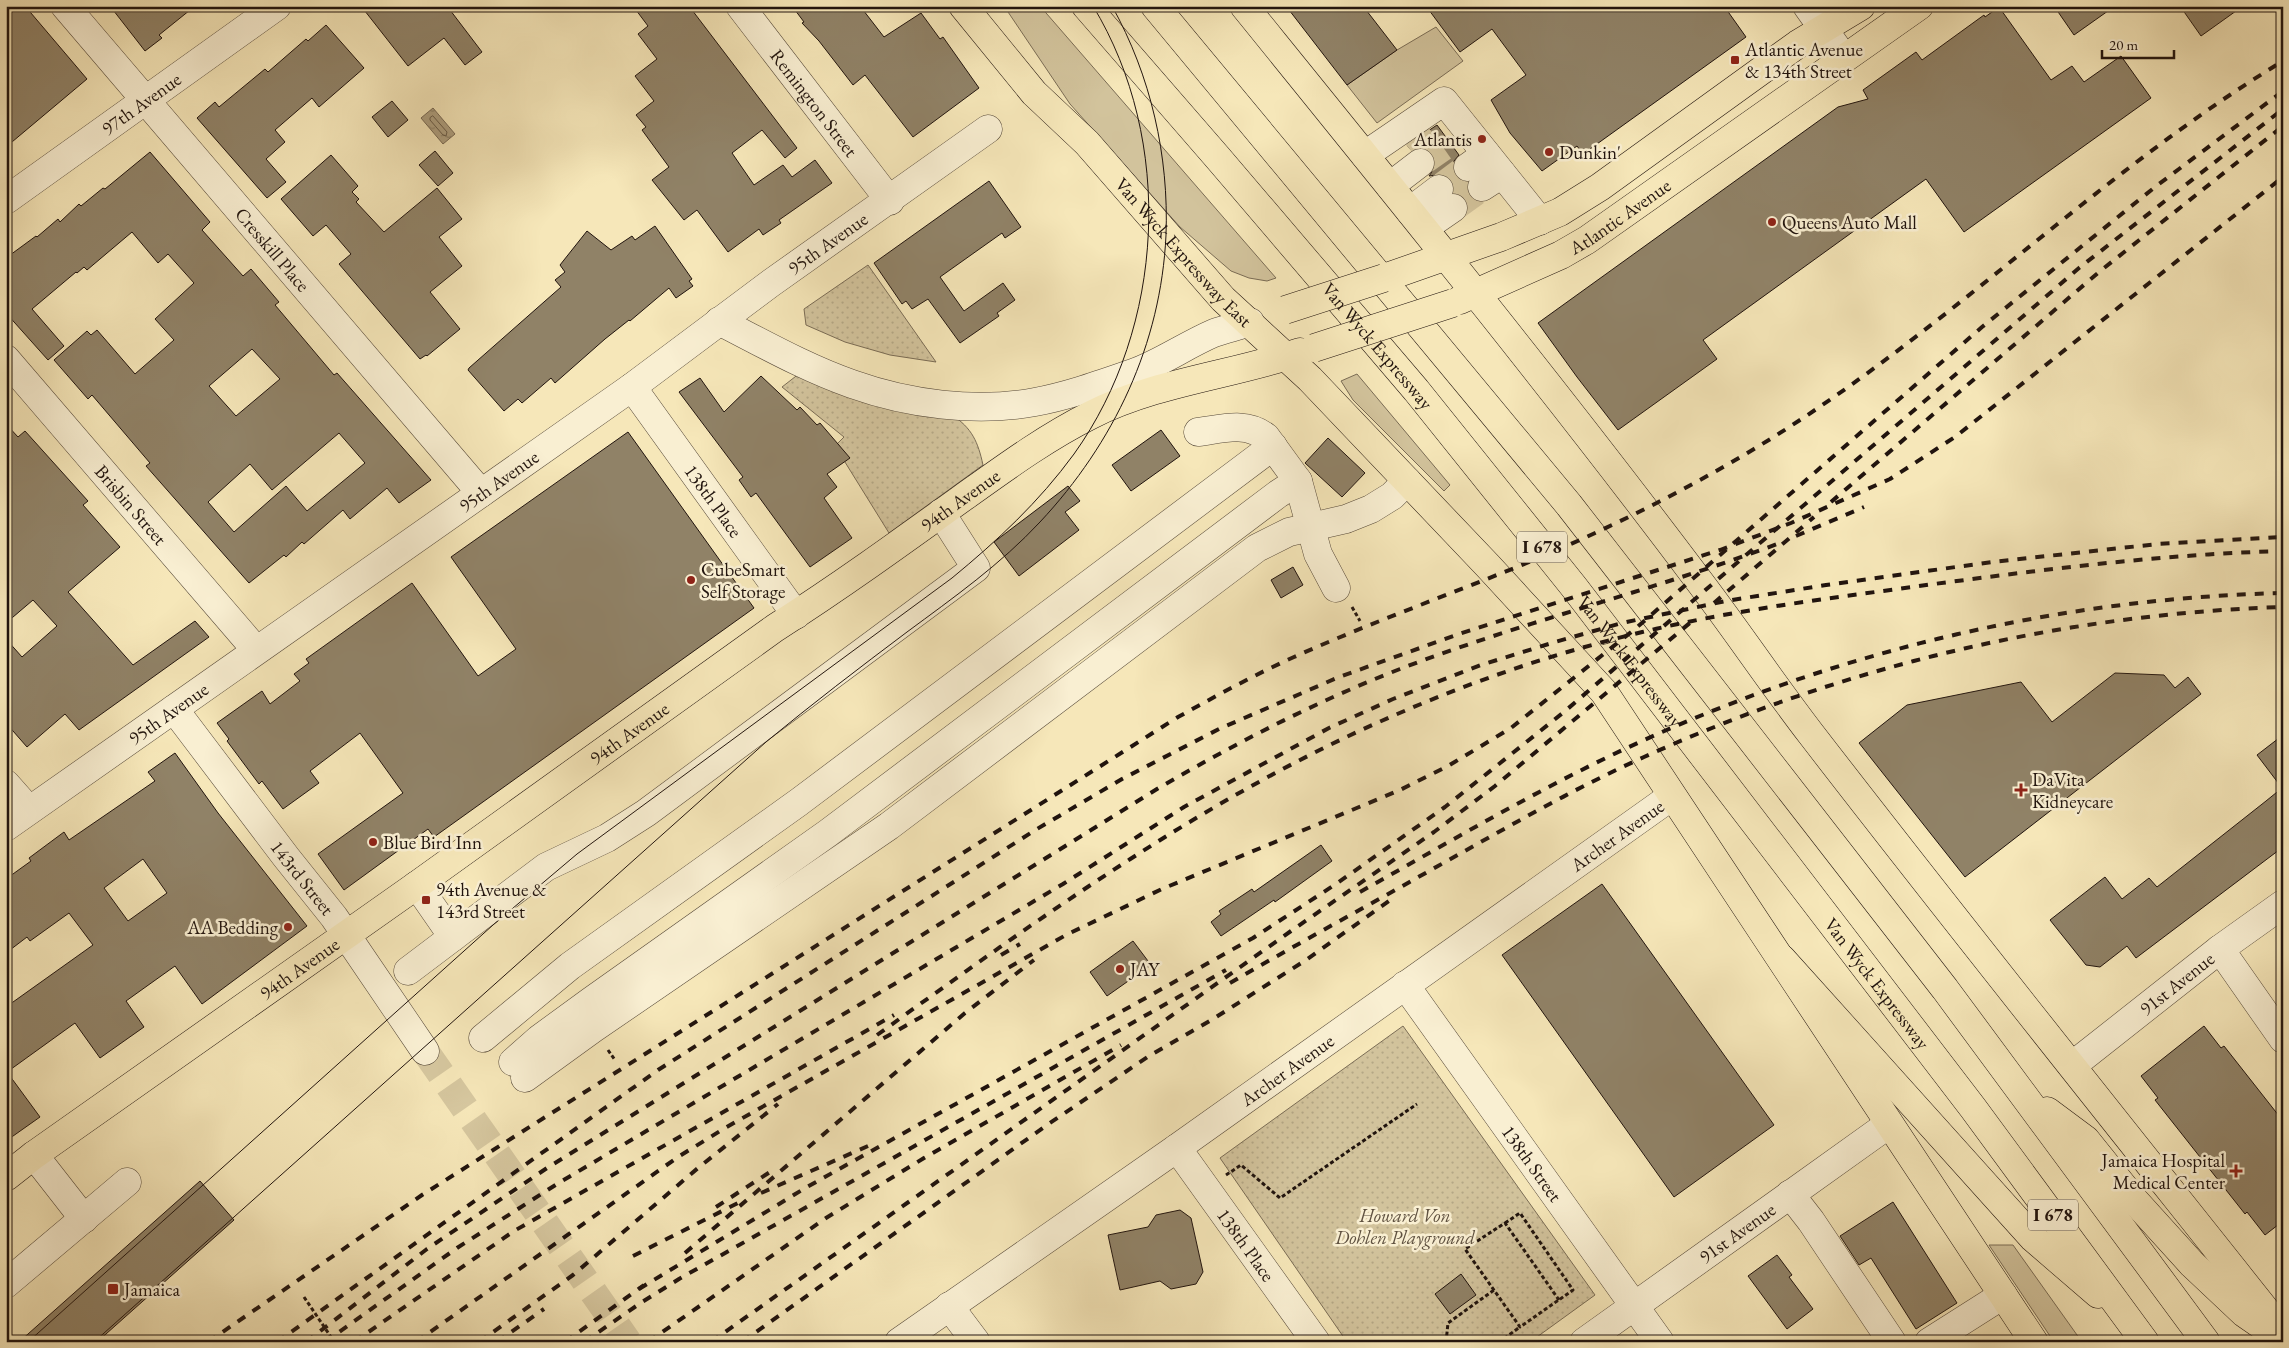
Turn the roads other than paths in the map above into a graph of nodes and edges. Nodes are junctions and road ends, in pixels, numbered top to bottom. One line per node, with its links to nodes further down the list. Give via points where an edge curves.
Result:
1 (65, 6): 13 (street, Cresskill Place)
2 (277, 6): 13 (street, 97th Avenue)
3 (740, 6): 19 (street, Remington Street)
4 (963, 6): 25 (main road, Van Wyck Expressway East, via 1034,94 1087,143 1223,299)
5 (1086, 6): 68 (main road, Van Wyck Expressway / I 678, via 1416,390 1574,587 1931,1052)
6 (1155, 6): 56 (main road, I 678, via 1569,504)
7 (1244, 6): 16 (main road)
8 (1807, 6): 11 (street)
9 (1861, 6): 11 (main road, Atlantic Avenue)
10 (1918, 6): 12 (main road, Atlantic Avenue)
11 (1823, 30): 12 (street); 21 (main road, Atlantic Avenue, via 1798,44 1600,187)
12 (1844, 58): 23 (main road, Atlantic Avenue, via 1587,240)
13 (146, 100): 18 (street, 97th Avenue); 33 (street, Cresskill Place)
14 (988, 129): 19 (street, 95th Avenue)
15 (1414, 155): 16 (street)
16 (1377, 170): 20 (main road); 21 (street, via 1444,101 1452,127 1484,170)
17 (1446, 198): 20 (street)
18 (6, 200)
19 (890, 201): 24 (street, 95th Avenue)
20 (1417, 219): 22 (main road)
21 (1540, 221): 22 (main road, Atlantic Avenue)
22 (1446, 256): 23 (main road); 25 (main road, Atlantic Avenue, bridge)
23 (1465, 298): 26 (main road, Atlantic Avenue, bridge); 55 (main road, via 1696,577 1807,729)
24 (719, 321): 25 (street, via 852,384 927,402 998,406 1063,396 1126,375 1214,334); 28 (street, 95th Avenue)
25 (1250, 322): 26 (main road, Van Wyck Expressway East)
26 (1286, 357): 31 (main road); 34 (main road, 94th Avenue, via 1113,404 1034,448)
27 (6, 359): 38 (street, Brisbin Street)
28 (632, 387): 33 (street, 95th Avenue); 37 (street, 138th Place)
29 (1198, 432): 30 (street, via 1244,427 1259,432)
30 (1273, 446): 32 (street); 52 (street, via 799,802 570,966)
31 (1407, 481): 35 (street, via 1372,509 1346,519); 41 (main road, via 1604,692)
32 (1298, 482): 35 (street); 35 (street, via 828,833 539,1039 519,1070 889,826 1249,554 1289,532)
33 (481, 493): 38 (street, 95th Avenue)
34 (941, 513): 37 (main road, 94th Avenue); 47 (street, via 976,568 646,813 607,838 546,867)
35 (1311, 526): 36 (street, via 1322,563)
36 (1336, 588)
37 (796, 615): 44 (main road, 94th Avenue)
38 (256, 650): 39 (street, 95th Avenue)
39 (174, 709): 42 (street, 95th Avenue); 46 (street, 143rd Street)
40 (6, 784): 42 (street)
41 (1672, 796): 49 (main road); 51 (street, Archer Avenue)
42 (29, 810): 43 (street, 95th Avenue)
43 (6, 827)
44 (417, 885): 46 (main road, 94th Avenue); 47 (street)
45 (2283, 904): 48 (street, 91st Avenue)
46 (346, 935): 54 (street, 143rd Street); 59 (main road, 94th Avenue)
47 (453, 937): 50 (street)
48 (2220, 949): 53 (street); 55 (street, 91st Avenue)
49 (1782, 959): 57 (main road); 68 (main road, via 2034,1238)
50 (408, 971)
51 (1405, 985): 58 (street, Archer Avenue); 67 (street, 138th Street)
52 (483, 1038)
53 (2283, 1039)
54 (425, 1051)
55 (2073, 1065): 69 (main road)
56 (2024, 1093): 70 (main road, via 2086,1140 2192,1264 2244,1313); 79 (main road, I 678)
57 (1889, 1124): 62 (street, 91st Avenue); 65 (main road)
58 (1177, 1148): 66 (street, Archer Avenue); 73 (street, 138th Place)
59 (34, 1156): 60 (main road, 94th Avenue); 63 (street)
60 (6, 1177)
61 (128, 1182): 63 (street)
62 (1790, 1194): 67 (street, 91st Avenue); 76 (street)
63 (84, 1219): 64 (street)
64 (6, 1284)
65 (2003, 1295): 77 (street); 78 (main road)
66 (949, 1306): 71 (street, Archer Avenue); 72 (street)
67 (1634, 1306): 74 (street, 91st Avenue); 75 (street, 138th Street)
68 (2138, 1332)
69 (2283, 1332)
70 (2283, 1340)
71 (899, 1342)
72 (976, 1342)
73 (1316, 1342)
74 (1584, 1342)
75 (1660, 1342)
76 (1892, 1342)
77 (1929, 1342)
78 (2034, 1342)
79 (2206, 1342)

